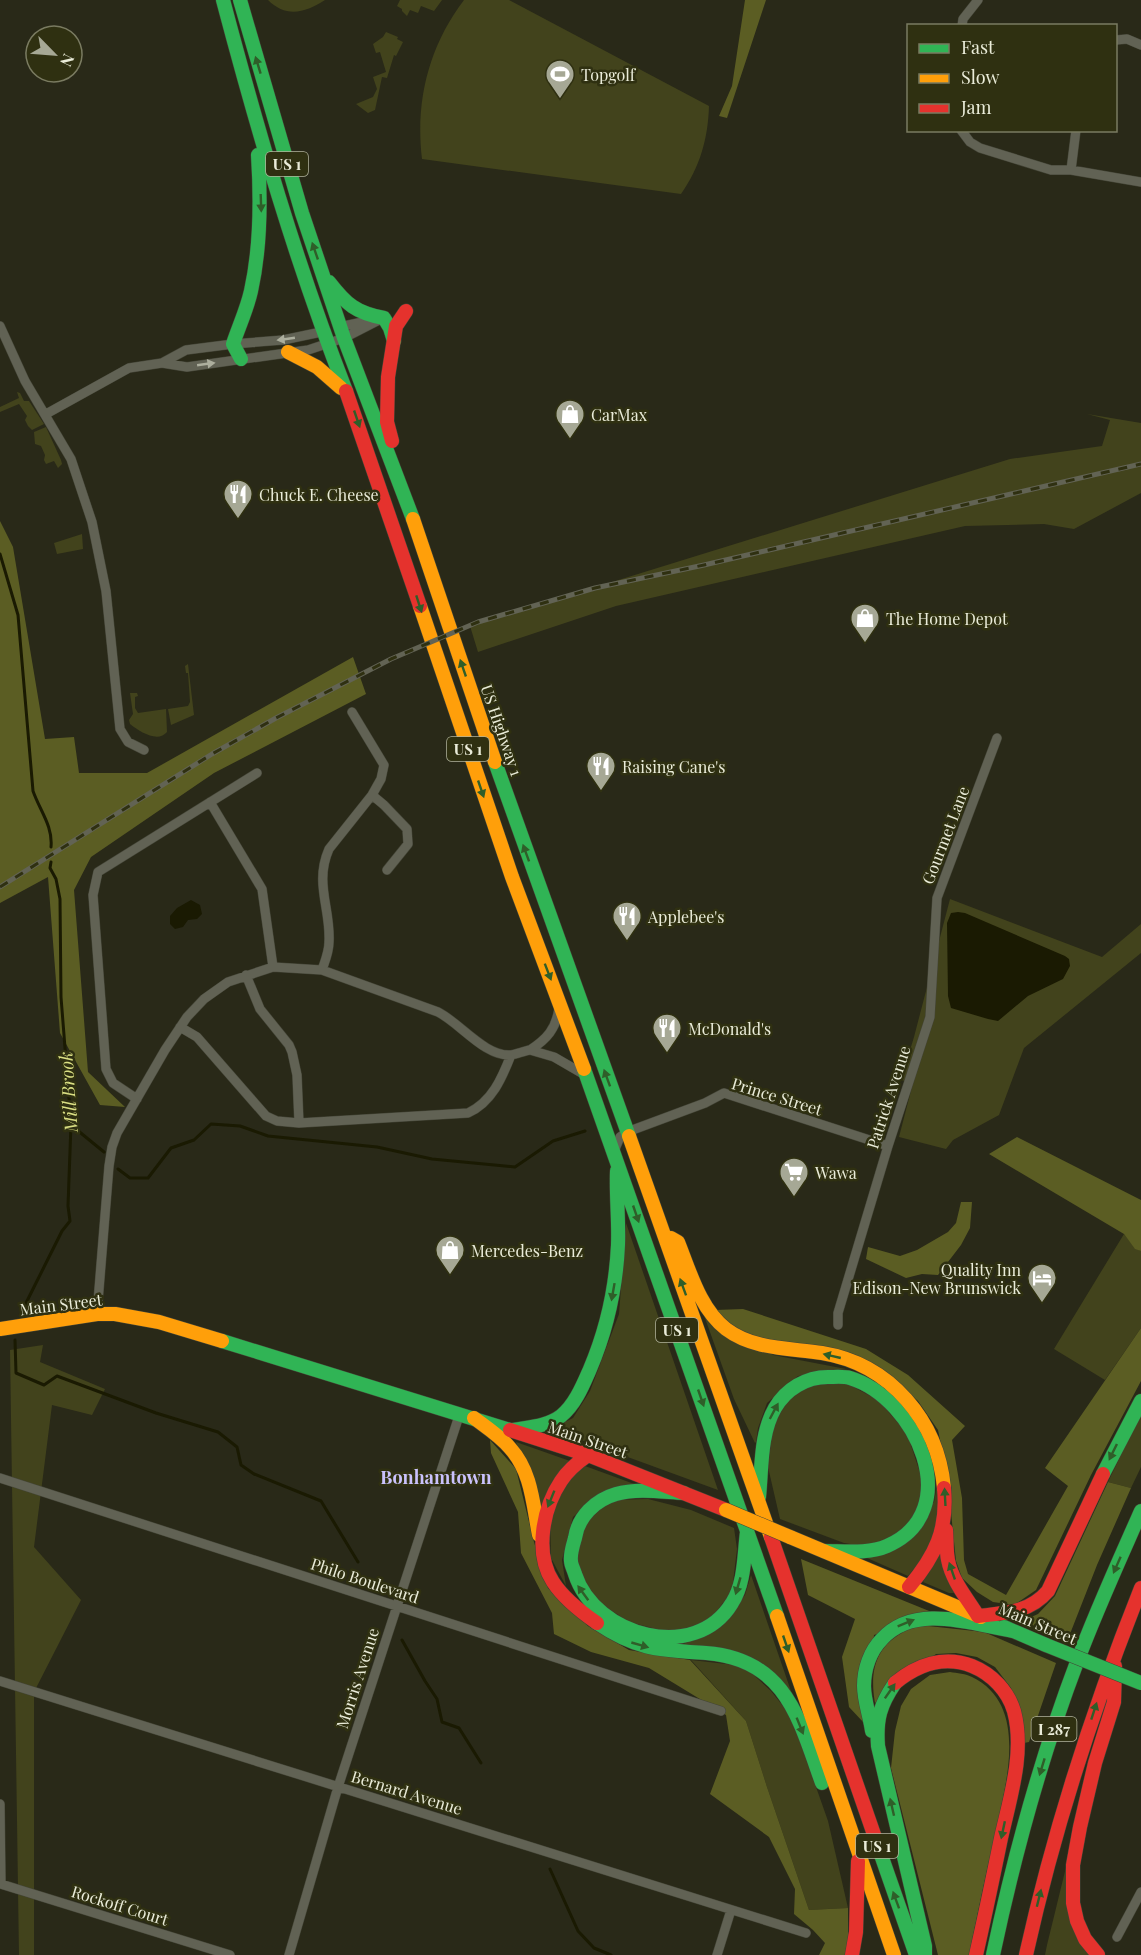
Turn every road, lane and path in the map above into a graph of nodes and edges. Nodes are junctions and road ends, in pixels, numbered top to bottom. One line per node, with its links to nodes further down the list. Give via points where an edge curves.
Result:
1 (223, 0): 7 (main road, US 1)
2 (240, 0): 12 (main road, US 1, one-way to 2)
3 (978, 0): 4 (street)
4 (962, 24)
5 (1117, 40): 6 (street)
6 (1141, 45)
7 (255, 124): 16 (main road, US 1); 19 (main road, one-way to 19, via 261,218 251,291)
8 (962, 132): 10 (street, via 980,148 1051,170)
9 (1076, 132): 10 (street)
10 (1071, 170): 11 (street)
11 (1141, 182)
12 (323, 274): 14 (main road, via 357,312); 17 (main road, US 1)
13 (406, 311): 18 (main road, via 396,326)
14 (384, 318): 17 (street); 18 (main road)
15 (0, 326): 25 (street, via 25,381)
16 (323, 332): 17 (street); 19 (street, one-way to 19); 20 (main road, US 1)
17 (342, 332): 20 (street); 26 (main road, US Highway 1 / US 1)
18 (394, 343): 26 (main road, via 387,422)
19 (234, 344): 22 (main road); 23 (street, via 186,350)
20 (328, 345): 21 (street); 24 (main road, US 1)
21 (288, 352): 22 (street); 24 (main road, via 330,375)
22 (241, 359): 23 (street, one-way to 22, via 187,367)
23 (162, 363): 25 (street, via 129,368)
24 (348, 395): 37 (main road, US 1, one-way to 37, via 512,877)
25 (46, 414): 29 (street, via 71,459 92,522 106,591 120,729 128,742)
26 (409, 509): 45 (main road, US Highway 1 / US 1, one-way to 26, via 520,837)
27 (352, 712): 31 (street, via 384,765)
28 (997, 738): 38 (street, Gourmet Lane, via 937,898)
29 (144, 750)
30 (257, 773): 32 (street)
31 (372, 795): 33 (street, via 407,829 408,844); 35 (street, via 324,859 322,885 329,940)
32 (210, 802): 34 (street, via 262,890); 43 (street, via 104,867 95,883 106,1069 113,1083)
33 (387, 870)
34 (273, 967): 35 (street); 36 (street)
35 (322, 970): 41 (street, via 438,1012 477,1041)
36 (246, 975): 39 (street, via 216,990); 44 (street, via 260,1009 292,1052)
37 (560, 1003): 40 (street, via 552,1032); 42 (main road, US 1)
38 (930, 1017): 46 (street, Patrick Avenue)
39 (180, 1026): 43 (street); 44 (street, via 197,1037 266,1116)
40 (530, 1050): 41 (street); 42 (street, via 554,1057)
41 (511, 1055): 44 (street, via 490,1096 468,1113)
42 (587, 1077): 47 (main road, US 1)
43 (137, 1099): 49 (street, via 112,1147)
44 (299, 1123)
45 (627, 1132): 46 (street, Prince Street, via 724,1093); 47 (street, via 620,1137); 48 (main road, US 1)
46 (888, 1146): 50 (street, Patrick Avenue, via 838,1313)
47 (615, 1155): 55 (main road, one-way to 55, via 617,1265 599,1346 582,1386 560,1416 551,1422); 62 (main road, US 1, one-way to 62)
48 (664, 1234): 59 (main road, US 1, one-way to 48); 61 (main road, one-way to 48, via 945,1486 938,1452 917,1412 898,1390 853,1361 754,1343 726,1329 706,1308 678,1242)
49 (97, 1314): 51 (main road, Main Street); 53 (main road, Main Street, via 159,1322)
50 (838, 1325)
51 (0, 1329)
52 (1141, 1401): 68 (main road, one-way to 68, via 1043,1598 1021,1611)
53 (460, 1413): 54 (main road, Main Street); 67 (street, Morris Avenue)
54 (474, 1418): 55 (main road, Main Street); 63 (main road, via 513,1450 525,1469)
55 (513, 1430): 56 (main road, Main Street)
56 (588, 1455): 58 (main road, Main Street); 63 (main road, one-way to 63, via 565,1475 552,1495)
57 (0, 1478): 67 (street, Philo Boulevard)
58 (684, 1493): 62 (main road, one-way to 58, via 738,1590 716,1623 687,1637 661,1638 611,1620 578,1588 570,1549 577,1526 589,1509 616,1494); 64 (main road, Main Street, bridge)
59 (758, 1501): 64 (main road, one-way to 64, via 769,1419 783,1396 801,1383 826,1376 851,1378 876,1390 898,1411 921,1446 928,1469 928,1500 921,1520 898,1542 871,1550); 89 (main road, US 1, one-way to 59)
60 (1141, 1512): 92 (main road, I 287, one-way to 92, via 1069,1684 1021,1839)
61 (945, 1519): 65 (main road, via 930,1559); 68 (main road, one-way to 61, via 952,1572)
62 (747, 1529): 76 (main road, US 1, one-way to 76)
63 (542, 1547): 76 (main road, one-way to 76, via 554,1585 617,1636 654,1649 742,1660 765,1673 795,1713 822,1783)
64 (825, 1551): 65 (main road, Main Street)
65 (909, 1587): 68 (main road, Main Street)
66 (1141, 1588): 70 (main road, I 287)
67 (396, 1606): 73 (street, Philo Boulevard); 75 (street, Morris Avenue)
68 (978, 1616): 69 (main road, Main Street)
69 (1013, 1630): 72 (main road, Main Street, bridge); 74 (main road, one-way to 69, via 865,1674 877,1645 891,1630 908,1621 935,1618)
70 (1115, 1652): 93 (main road, I 287, one-way to 70, via 1062,1814); 94 (main road, via 1114,1701 1077,1838 1071,1880 1075,1918)
71 (0, 1681): 75 (street, Bernard Avenue)
72 (1141, 1683)
73 (721, 1711)
74 (878, 1746): 90 (main road, one-way to 74); 91 (main road, one-way to 91, via 877,1722 883,1701 899,1679 915,1668 934,1662 966,1662 993,1676 1008,1696 1016,1720 1018,1750)
75 (338, 1786): 81 (street, Bernard Avenue); 85 (street, Morris Avenue)
76 (838, 1796): 78 (main road, US 1)
77 (0, 1804): 79 (street)
78 (859, 1856): 87 (main road, via 855,1880 857,1927); 88 (main road, US 1)
79 (1, 1884): 84 (street, Rockoff Court)
80 (1141, 1892): 83 (street)
81 (732, 1910): 82 (street, Bernard Avenue); 86 (street)
82 (806, 1933)
83 (1117, 1937)
84 (230, 1955)
85 (289, 1955)
86 (717, 1955)
87 (852, 1955)
88 (894, 1955)
89 (916, 1955)
90 (925, 1955)
91 (976, 1955)
92 (993, 1955)
93 (1026, 1955)
94 (1098, 1955)

